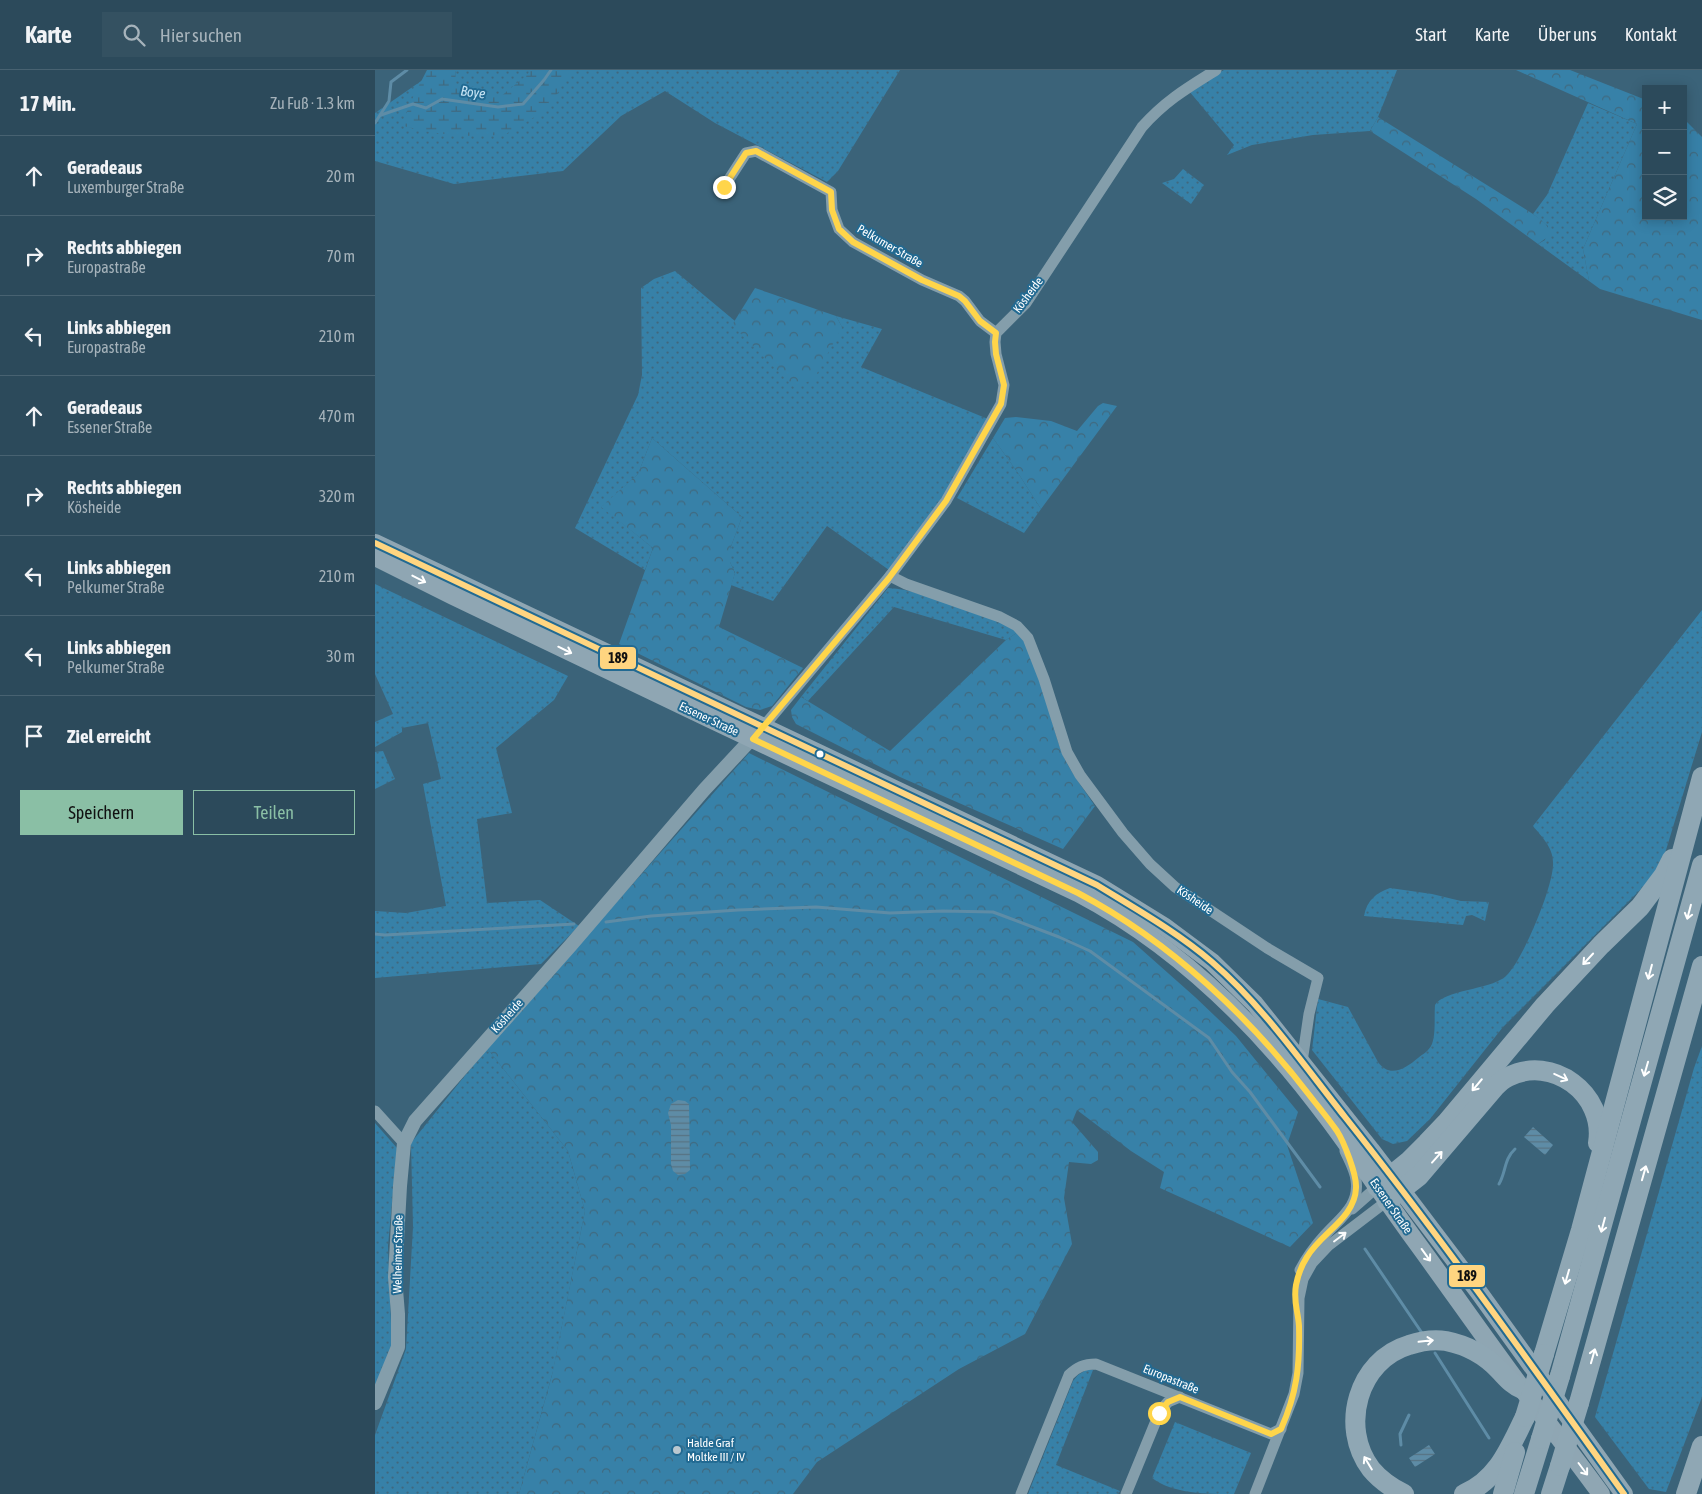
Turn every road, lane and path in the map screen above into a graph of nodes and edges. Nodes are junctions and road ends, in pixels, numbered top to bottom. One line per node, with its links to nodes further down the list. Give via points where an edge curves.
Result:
1 (1216, 70): 3 (street, Kösheide, via 1174,96 1142,127 1026,302)
2 (724, 187): 3 (street, Pelkumer Straße, via 746,153 756,151 831,192 832,210 839,229 853,242 922,280 959,296 980,321)
3 (996, 333): 6 (street, Kösheide, via 996,354 1004,385 1001,404 946,501)
4 (375, 543): 7 (main road, Essener Straße)
5 (375, 557): 7 (main road, Essener Straße, one-way to 7, via 453,596)
6 (891, 576): 7 (street, Kösheide); 14 (street, Kösheide, via 1017,626 1028,638 1045,679 1067,752 1123,833 1175,887 1318,978)
7 (758, 732): 14 (main road, Essener Straße, via 825,757 1097,885 1212,962 1255,1004); 16 (main road, Essener Straße, via 1078,893 1125,920 1200,977 1244,1019); 17 (street, Kösheide, via 415,1121)
8 (1702, 777): 9 (highway)
9 (1690, 823): 18 (highway, one-way to 18, via 1664,875 1640,907 1545,1005 1409,1161); 20 (highway, one-way to 20)
10 (1702, 865): 35 (highway, one-way to 35, bridge, via 1560,1376)
11 (1702, 966): 13 (highway)
12 (1702, 1012): 13 (highway)
13 (1676, 1059): 36 (highway, one-way to 13, bridge)
14 (1302, 1062): 18 (main road, Essener Straße)
15 (375, 1111): 17 (street)
16 (1338, 1132): 18 (main road, Essener Straße); 19 (street, via 1356,1179 1355,1199)
17 (404, 1142): 24 (street, Welheimer Straße, via 395,1276 398,1347)
18 (1389, 1189): 19 (street); 20 (highway, one-way to 20, via 1419,1176 1506,1078 1528,1071 1552,1072 1575,1084 1584,1093 1595,1110 1598,1123 1598,1140 1578,1220); 21 (street, one-way to 18, via 1303,1279 1312,1263); 22 (main road, Essener Straße, one-way to 22); 38 (main road, Essener Straße, via 1478,1291)
19 (1346, 1215): 21 (street, via 1307,1256 1299,1273 1294,1296)
20 (1581, 1230): 25 (highway, one-way to 25, bridge)
21 (1299, 1324): 26 (street, via 1298,1373)
22 (1522, 1388): 32 (highway, one-way to 22, via 1370,1468 1359,1446 1354,1422 1357,1399 1364,1384 1385,1356 1419,1342 1445,1341 1476,1352 1511,1383); 37 (main road, Essener Straße, one-way to 37)
23 (1180, 1397): 26 (street, Europastraße, via 1271,1434); 29 (street, Europastraße, via 1096,1364 1076,1368 1069,1376); 30 (street, via 1168,1402 1160,1411)
24 (375, 1403)
25 (1525, 1417): 33 (highway, via 1498,1468 1479,1487); 34 (highway)
26 (1281, 1429): 31 (street)
27 (1702, 1446): 28 (highway)
28 (1688, 1485): 39 (highway)
29 (1021, 1494)
30 (1126, 1494)
31 (1255, 1494)
32 (1404, 1494)
33 (1464, 1494)
34 (1503, 1494)
35 (1524, 1494)
36 (1551, 1494)
37 (1601, 1494)
38 (1624, 1494)
39 (1676, 1494)

